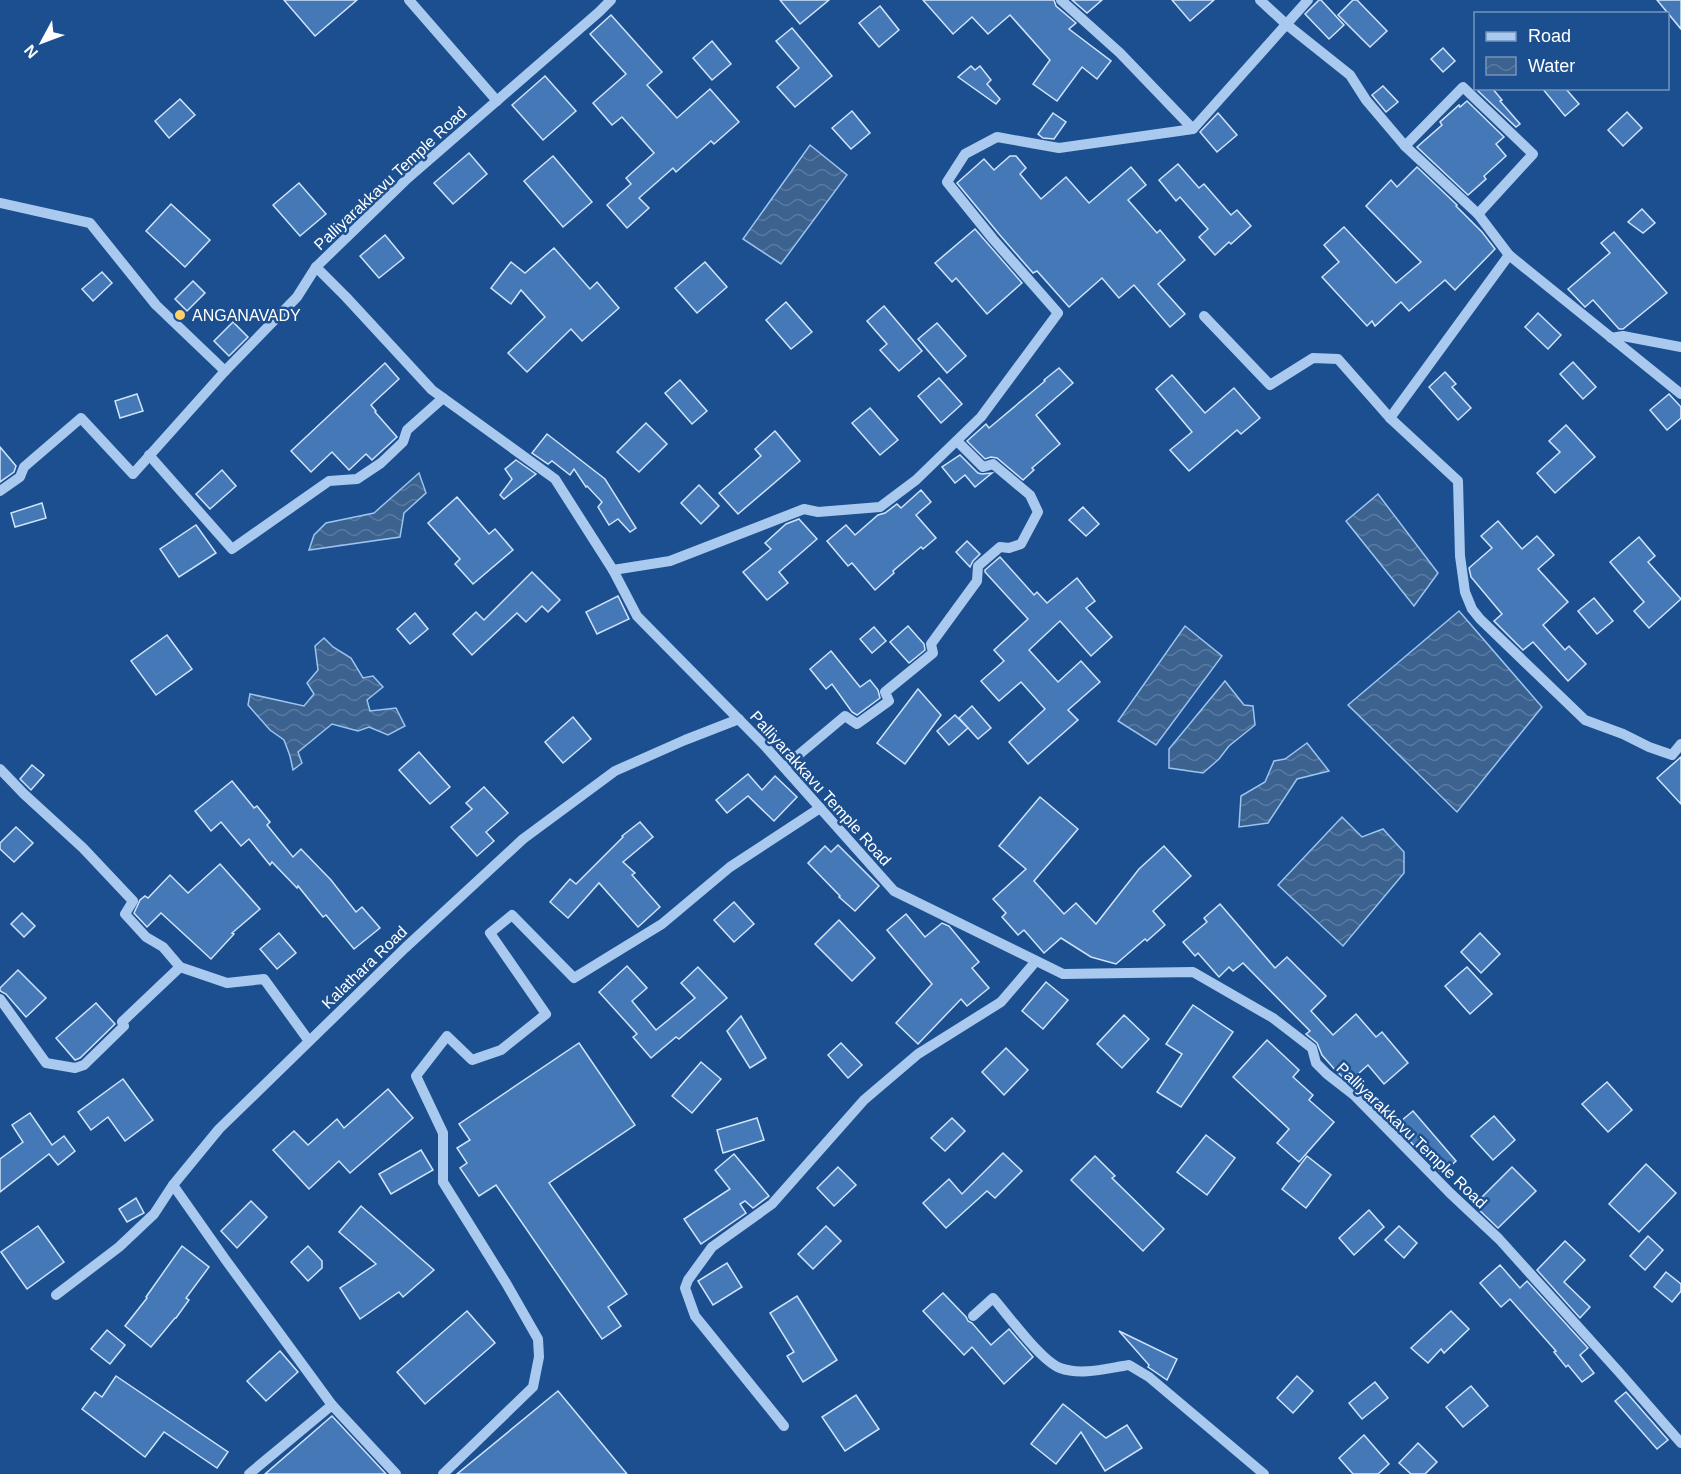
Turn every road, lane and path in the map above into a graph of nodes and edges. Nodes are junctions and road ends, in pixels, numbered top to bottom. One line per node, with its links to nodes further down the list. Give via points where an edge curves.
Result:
1 (409, 0): 7 (street)
2 (611, 0): 7 (street, Palliyarakkavu Temple Road)
3 (1061, 0): 8 (street, via 1120,53)
4 (1260, 0): 6 (street)
5 (1308, 0): 6 (street)
6 (1286, 24): 8 (street); 9 (street, via 1350,75)
7 (497, 101): 13 (street, Palliyarakkavu Temple Road, via 408,178)
8 (1193, 129): 21 (street, via 1059,148 997,138 965,154 947,182 1058,313 981,417)
9 (1404, 146): 11 (street); 11 (street, via 1463,87 1533,154)
10 (0, 203): 17 (street, via 90,223 156,305)
11 (1478, 214): 12 (street)
12 (1509, 255): 15 (street); 20 (street)
13 (316, 267): 17 (street, via 297,297); 19 (street, Palliyarakkavu Temple Road)
14 (1204, 316): 20 (street, via 1270,385 1313,358 1338,359)
15 (1611, 338): 16 (street, via 1623,336); 18 (street)
16 (1681, 348)
17 (225, 371): 22 (street)
18 (1681, 394)
19 (442, 398): 22 (street, via 407,430 403,442 381,463 357,479 329,481 232,549); 24 (street, Palliyarakkavu Temple Road, via 555,479)
20 (1390, 418): 26 (street, via 1458,481 1464,592 1480,619 1585,720 1672,755)
21 (957, 441): 24 (street, via 880,507 818,512 804,509 670,561); 27 (street, via 982,466 993,464 1030,495 1038,512 1022,544 1000,547 978,566 977,581 931,644 933,653 885,692 889,701 857,724 845,716)
22 (149, 455): 23 (street, via 133,474 81,417 24,467 20,477)
23 (0, 491)
24 (613, 570): 25 (street, Palliyarakkavu Temple Road, via 637,616)
25 (739, 719): 27 (street, Palliyarakkavu Temple Road); 33 (street, Kalathara Road, via 615,771 523,839)
26 (1681, 744)
27 (784, 767): 29 (street, Palliyarakkavu Temple Road)
28 (0, 769): 31 (street, via 133,901 125,914)
29 (820, 808): 30 (street, Palliyarakkavu Temple Road, via 894,891); 42 (street, via 730,867 662,924 574,978 512,915 489,933 546,1014 501,1050 472,1060 447,1036 416,1076 442,1133 443,1182 538,1339 539,1358 533,1387)
30 (1036, 961): 38 (street, via 1001,1002 918,1054 864,1100 772,1204 712,1247 688,1280 685,1288 695,1316); 39 (street, Palliyarakkavu Temple Road, via 1063,974 1193,972 1273,1018 1311,1047 1316,1063 1354,1095 1499,1239)
31 (180, 967): 32 (street, via 84,1065 75,1068 46,1063); 33 (street, via 227,983 264,979)
32 (0, 999)
33 (309, 1041): 34 (street, Kalathara Road, via 219,1129)
34 (173, 1185): 35 (street, Kalathara Road, via 154,1214 119,1247); 37 (street)
35 (56, 1295)
36 (973, 1317): 43 (street, via 993,1298 1046,1361 1062,1369 1096,1371 1129,1365 1149,1377)
37 (332, 1405): 40 (street); 41 (street)
38 (784, 1426)
39 (1681, 1443)
40 (249, 1474)
41 (396, 1474)
42 (442, 1474)
43 (1264, 1474)

